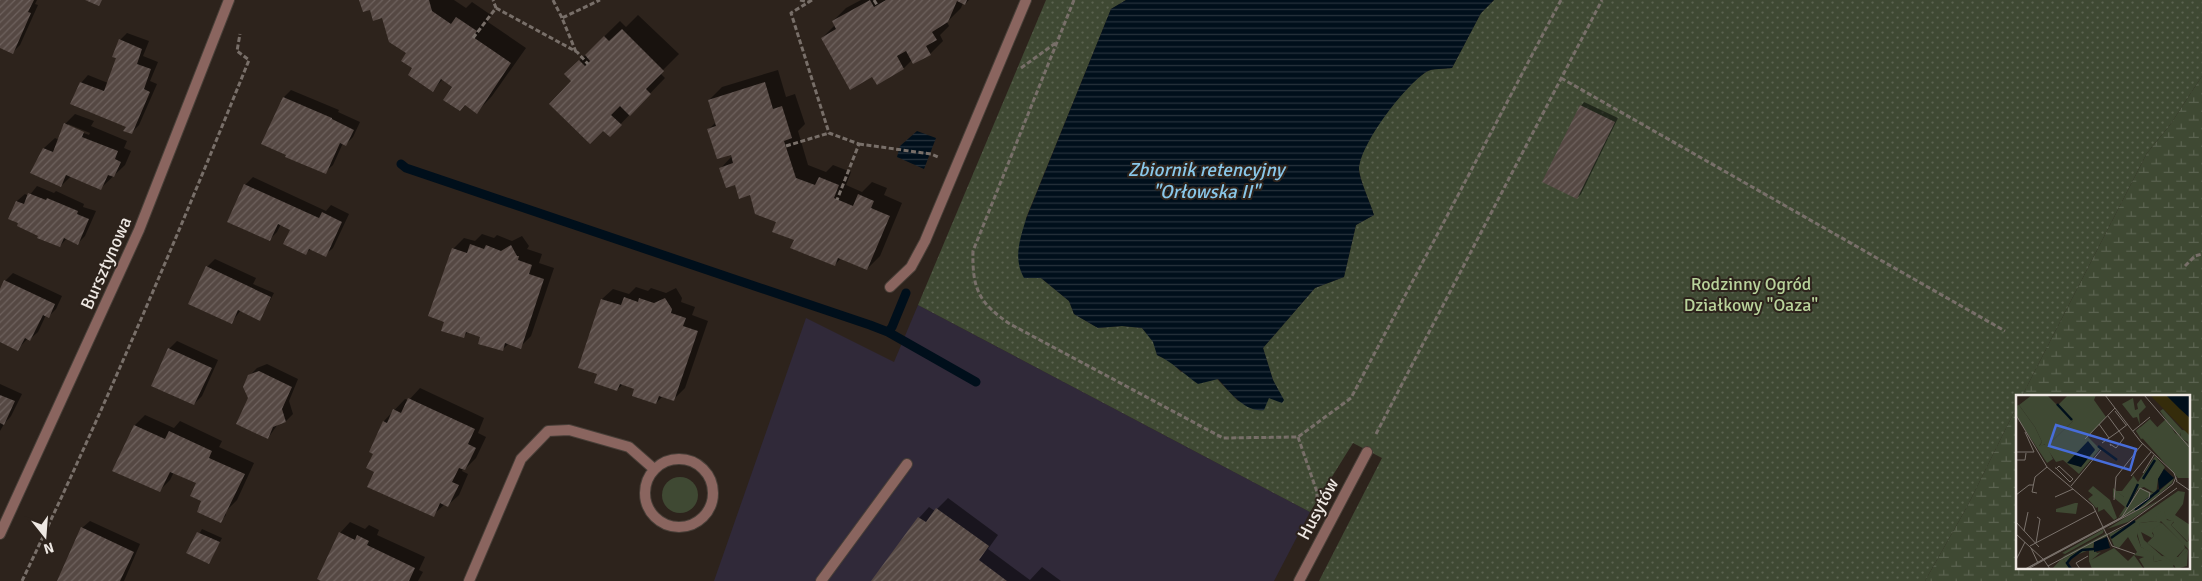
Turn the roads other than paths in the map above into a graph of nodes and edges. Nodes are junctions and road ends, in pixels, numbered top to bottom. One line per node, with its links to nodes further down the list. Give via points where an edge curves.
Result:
1 (229, 0): 7 (street, Bursztynowa, via 139,230)
2 (1026, 0): 3 (street, via 926,241 911,267)
3 (890, 287)
4 (1367, 452): 10 (street, Husytów)
5 (907, 464): 9 (street)
6 (654, 469): 6 (street, via 645,487 646,506 659,522 677,528 696,524 710,509 714,490 706,472 691,461 671,459); 8 (street, via 629,447 569,430 548,431 520,459)
7 (0, 534)
8 (469, 581)
9 (821, 581)
10 (1299, 581)

